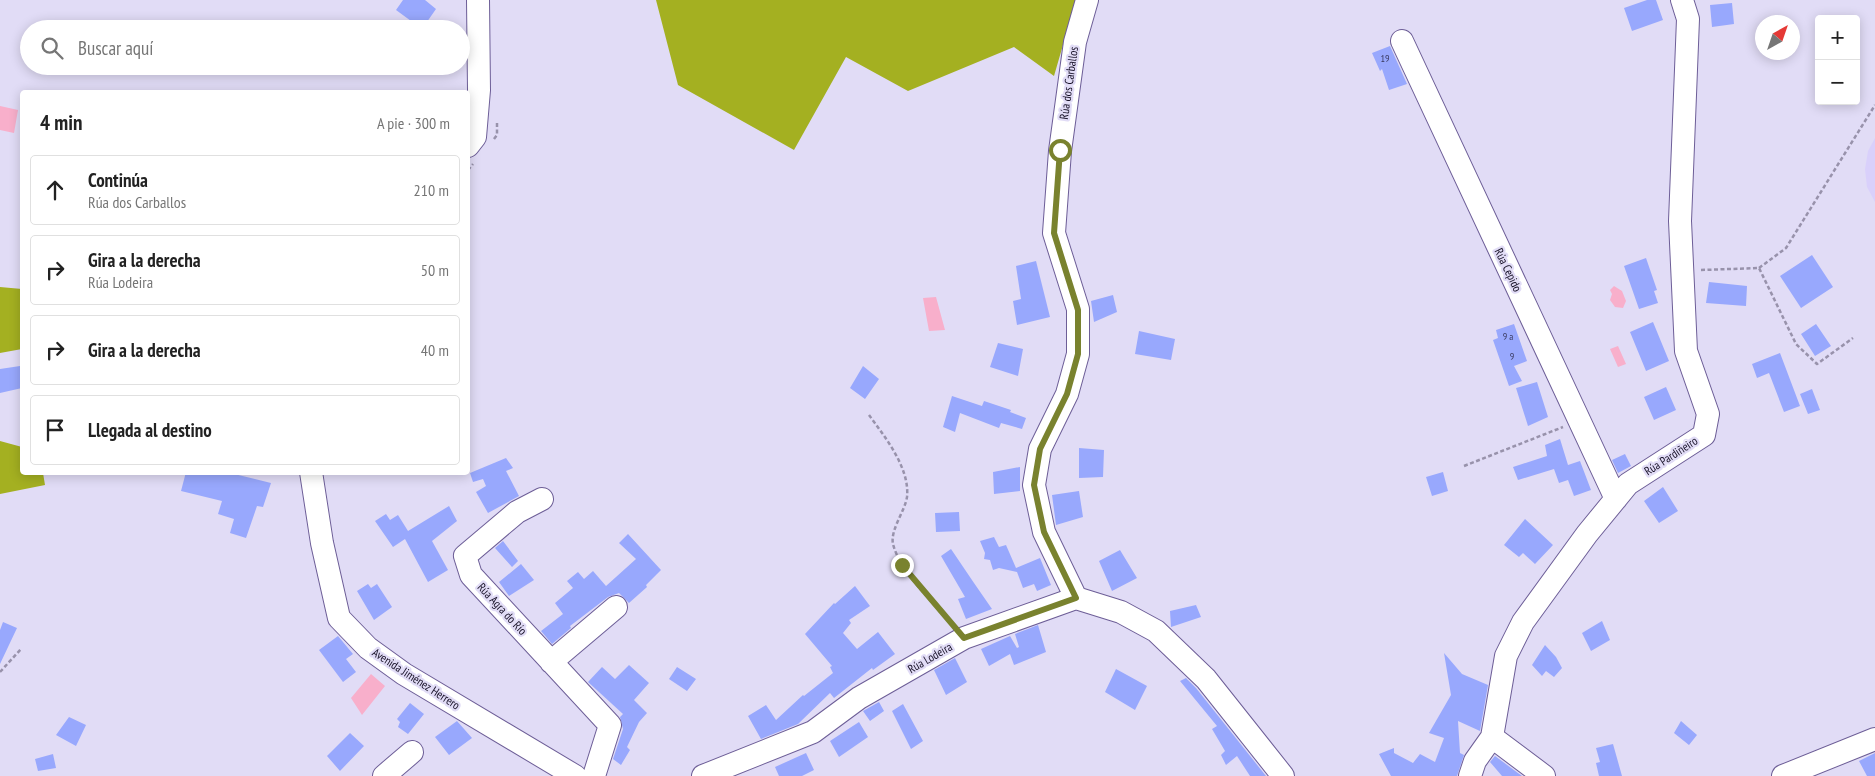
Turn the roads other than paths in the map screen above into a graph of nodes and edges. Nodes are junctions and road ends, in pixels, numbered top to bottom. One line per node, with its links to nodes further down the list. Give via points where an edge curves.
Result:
1 (478, 0): 5 (street, via 480,90 475,137)
2 (1088, 0): 9 (street, Rúa dos Carballos, via 1075,42 1060,150 1054,233 1078,310 1078,354 1067,394 1040,449 1034,485 1044,532)
3 (1682, 0): 8 (street, Rúa Pardiñeiro, via 1688,19 1680,222 1686,351 1708,414 1704,435 1628,484)
4 (1402, 40): 8 (street, Rúa Cepido)
5 (470, 143)
6 (311, 475): 16 (street, Avenida Jiménez Herrero, via 322,543 340,618 368,648 404,674)
7 (542, 499): 11 (street, Rúa Agra do Río, via 517,512 465,556 471,576)
8 (1616, 499): 12 (street, Rúa Pardiñeiro, via 1523,622 1506,656)
9 (1076, 598): 18 (street, Rúa Lodeira, via 964,638 859,698 813,732); 19 (street, via 1121,612 1156,631 1206,678)
10 (616, 607): 11 (street)
11 (551, 662): 17 (street, Rúa Agra do Río, via 610,725)
12 (1492, 736): 20 (street, Rúa Pardiñeiro, via 1475,760); 21 (street)
13 (1875, 739): 22 (street)
14 (412, 752): 15 (street)
15 (384, 776)
16 (575, 776)
17 (594, 776)
18 (702, 776)
19 (1283, 776)
20 (1470, 776)
21 (1544, 776)
22 (1783, 776)

